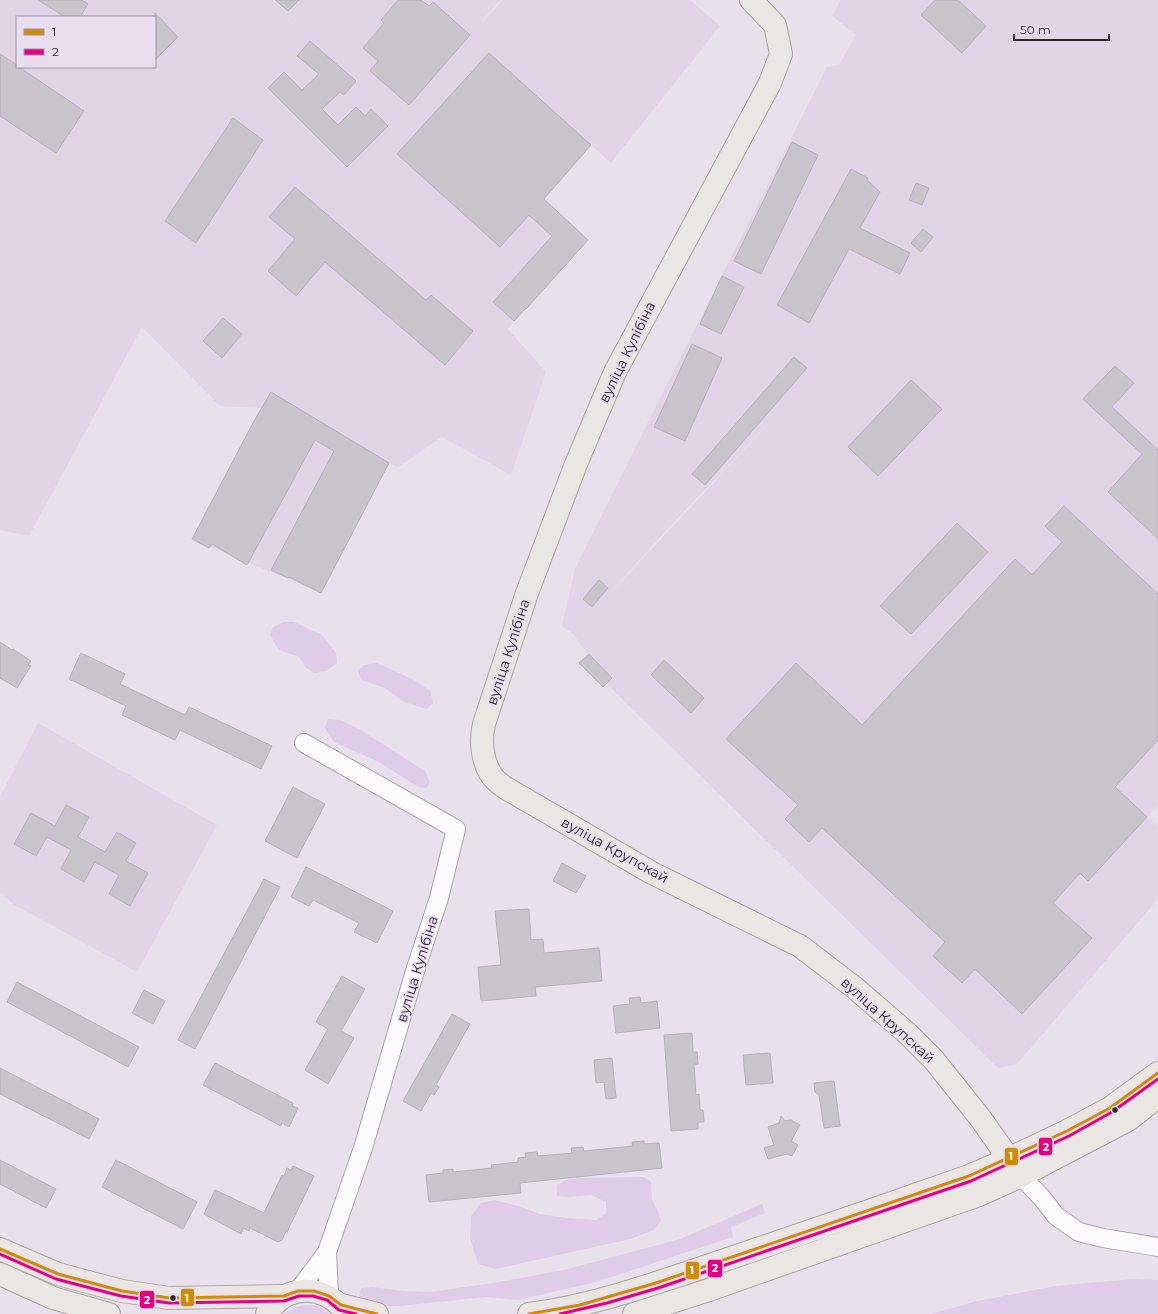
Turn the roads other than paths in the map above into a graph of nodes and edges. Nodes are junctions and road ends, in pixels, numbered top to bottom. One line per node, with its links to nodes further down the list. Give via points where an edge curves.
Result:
1 (751, 0): 2 (main road, вуліца Кулібіна, via 775,25 781,54 770,83 615,372 576,464 527,593)
2 (484, 724): 6 (main road, вуліца Крупскай, via 484,760 493,777 504,787 645,869 800,946 855,988 934,1060 981,1119)
3 (304, 743): 10 (street, вуліца Кулібіна, via 456,829 438,898 363,1148)
4 (1158, 1073): 6 (main road, via 1110,1108)
5 (1158, 1097): 7 (main road, via 1128,1120)
6 (1008, 1159): 7 (main road, вуліца Крупскай); 17 (main road, via 962,1179 678,1276 597,1301)
7 (1022, 1176): 8 (street, via 1056,1216 1079,1232); 18 (main road, via 979,1195)
8 (1158, 1247)
9 (0, 1249): 12 (main road, via 58,1274 122,1291 169,1298)
10 (327, 1252): 12 (street, вуліца Кулібіна); 13 (street, вуліца Кулібіна)
11 (0, 1274): 14 (main road, via 53,1298)
12 (291, 1294): 13 (main road, via 314,1291); 15 (main road, via 272,1306)
13 (339, 1305): 16 (main road)
14 (109, 1314)
15 (267, 1314)
16 (377, 1314)
17 (529, 1314)
18 (634, 1314)

